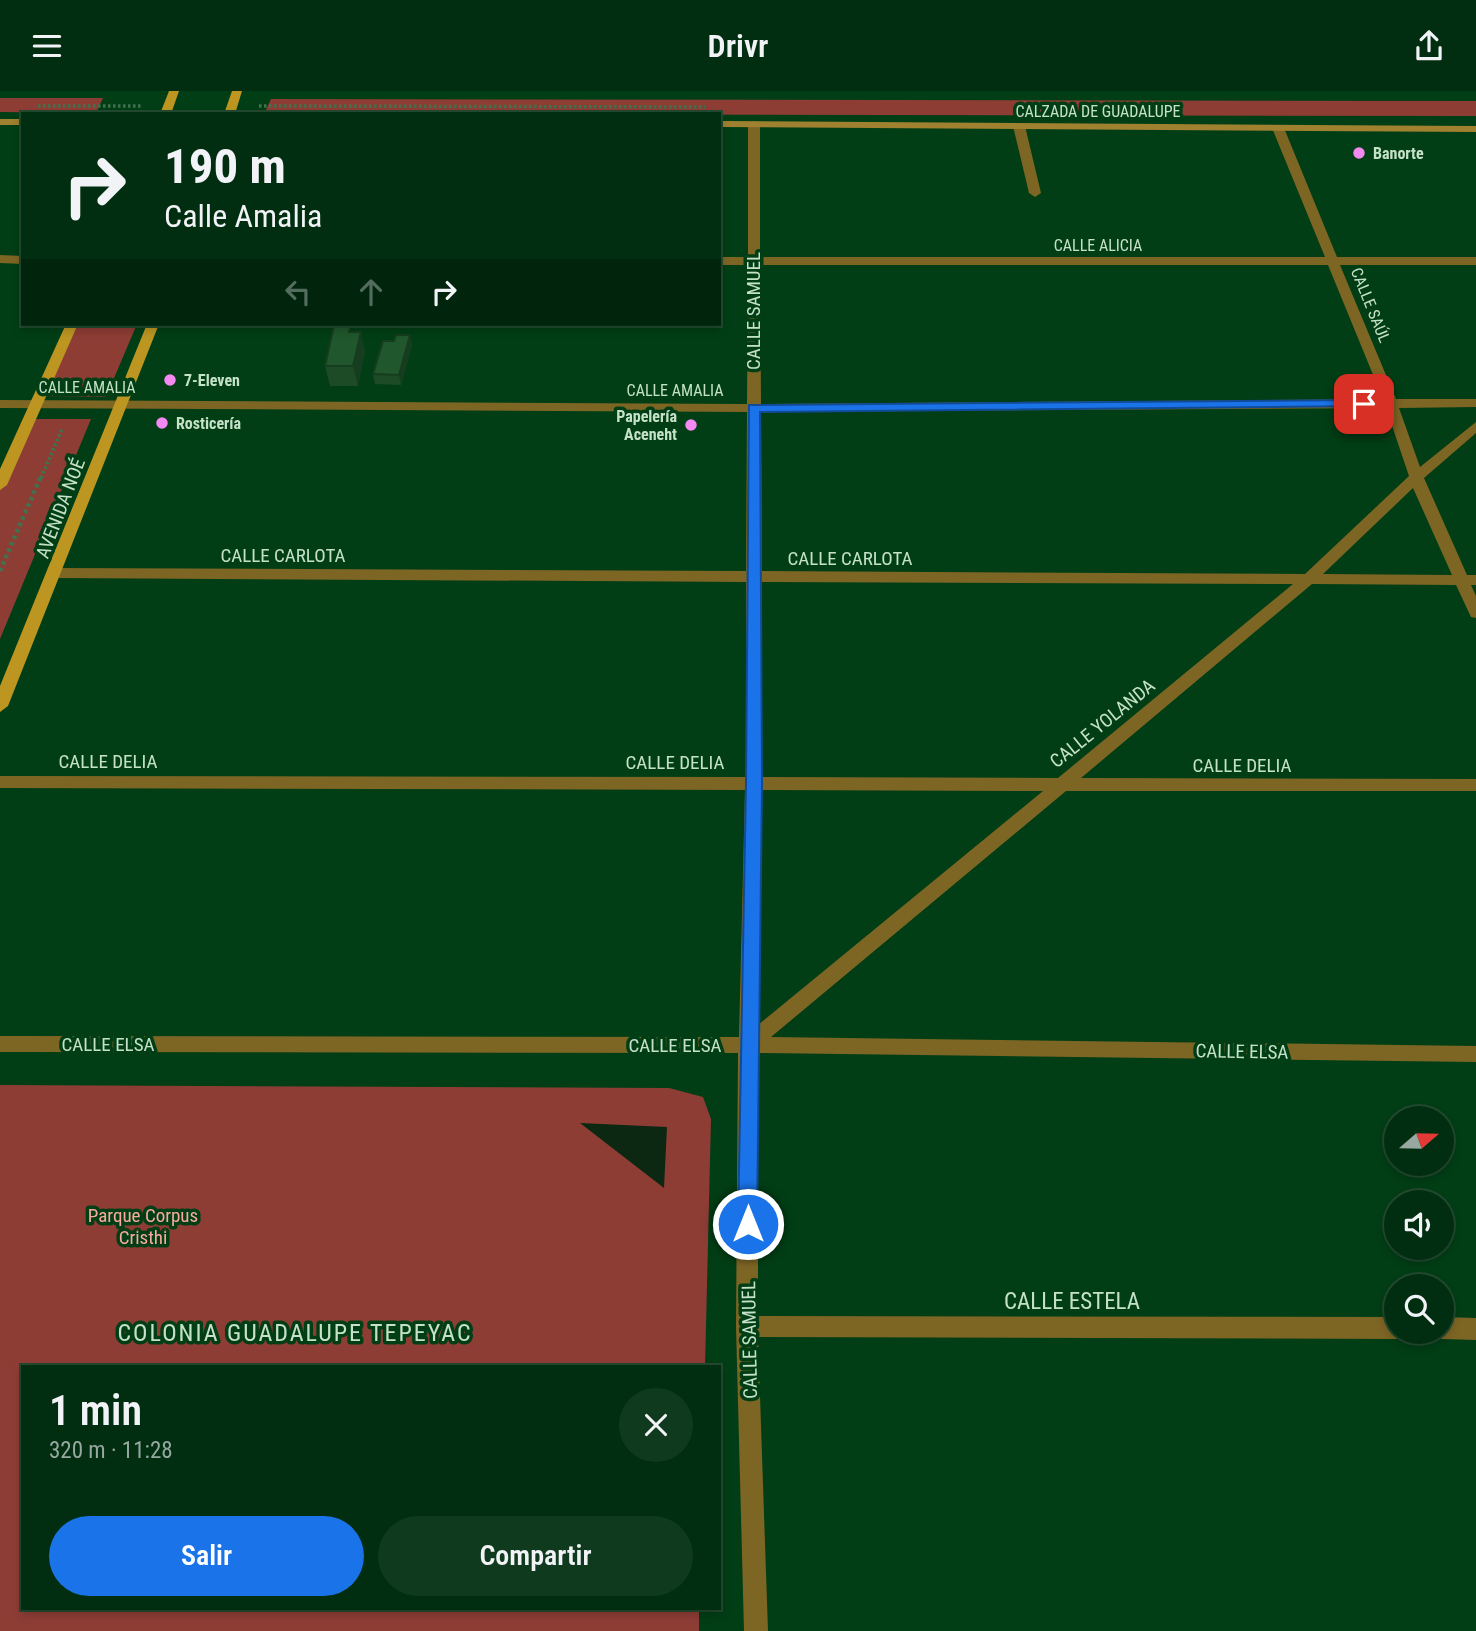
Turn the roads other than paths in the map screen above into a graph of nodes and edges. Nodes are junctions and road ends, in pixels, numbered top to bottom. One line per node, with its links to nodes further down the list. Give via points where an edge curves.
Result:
1 (174, 91): 3 (main road)
2 (237, 91): 4 (main road)
3 (166, 112)
4 (230, 112)
5 (0, 122): 6 (main road)
6 (21, 122)
7 (721, 124): 8 (main road, CALZADA DE GUADALUPE)
8 (754, 124): 9 (main road, CALZADA DE GUADALUPE); 17 (street, CALLE SAMUEL)
9 (1019, 126): 10 (main road, CALZADA DE GUADALUPE); 12 (street)
10 (1278, 128): 11 (main road, CALZADA DE GUADALUPE); 15 (street, CALLE SAÚL)
11 (1476, 129)
12 (1035, 193)
13 (0, 260): 14 (street)
14 (21, 260)
15 (1334, 260): 17 (street, CALLE ALICIA); 18 (street, CALLE ALICIA); 21 (street, CALLE SAÚL)
16 (721, 261): 17 (street, CALLE ALICIA)
17 (752, 261): 26 (street, CALLE SAMUEL)
18 (1476, 261)
19 (71, 326): 24 (main road)
20 (152, 326): 25 (main road, AVENIDA NOÉ)
21 (1391, 403): 22 (street, CALLE AMALIA); 26 (street, CALLE AMALIA); 28 (street, CALLE SAÚL)
22 (1476, 403)
23 (0, 404): 24 (street, CALLE AMALIA)
24 (36, 404): 25 (street, CALLE AMALIA); 29 (main road)
25 (121, 405): 26 (street, CALLE AMALIA); 30 (main road, AVENIDA NOÉ)
26 (753, 408): 31 (street, CALLE SAMUEL)
27 (1476, 426): 28 (street, CALLE YOLANDA)
28 (1416, 477): 32 (street, CALLE YOLANDA); 33 (street, CALLE SAÚL)
29 (0, 485)
30 (55, 573): 31 (street, CALLE CARLOTA); 35 (main road, AVENIDA NOÉ)
31 (753, 577): 32 (street, CALLE CARLOTA); 37 (street, CALLE SAMUEL)
32 (1308, 580): 33 (street, CALLE CARLOTA); 39 (street, CALLE YOLANDA)
33 (1469, 580): 34 (street, CALLE SAÚL)
34 (1476, 613)
35 (0, 706)
36 (0, 782): 37 (street, CALLE DELIA)
37 (754, 783): 39 (street, CALLE DELIA); 41 (street, CALLE SAMUEL)
38 (1476, 785): 39 (street, CALLE DELIA)
39 (1057, 786): 41 (street, CALLE YOLANDA)
40 (0, 1044): 41 (street, CALLE ELSA)
41 (748, 1045): 42 (street, CALLE ELSA); 43 (street, CALLE SAMUEL)
42 (1476, 1054)
43 (747, 1326): 44 (street, CALLE ESTELA); 47 (street, CALLE SAMUEL)
44 (1384, 1328)
45 (1454, 1328): 46 (street)
46 (1476, 1329)
47 (756, 1631)

